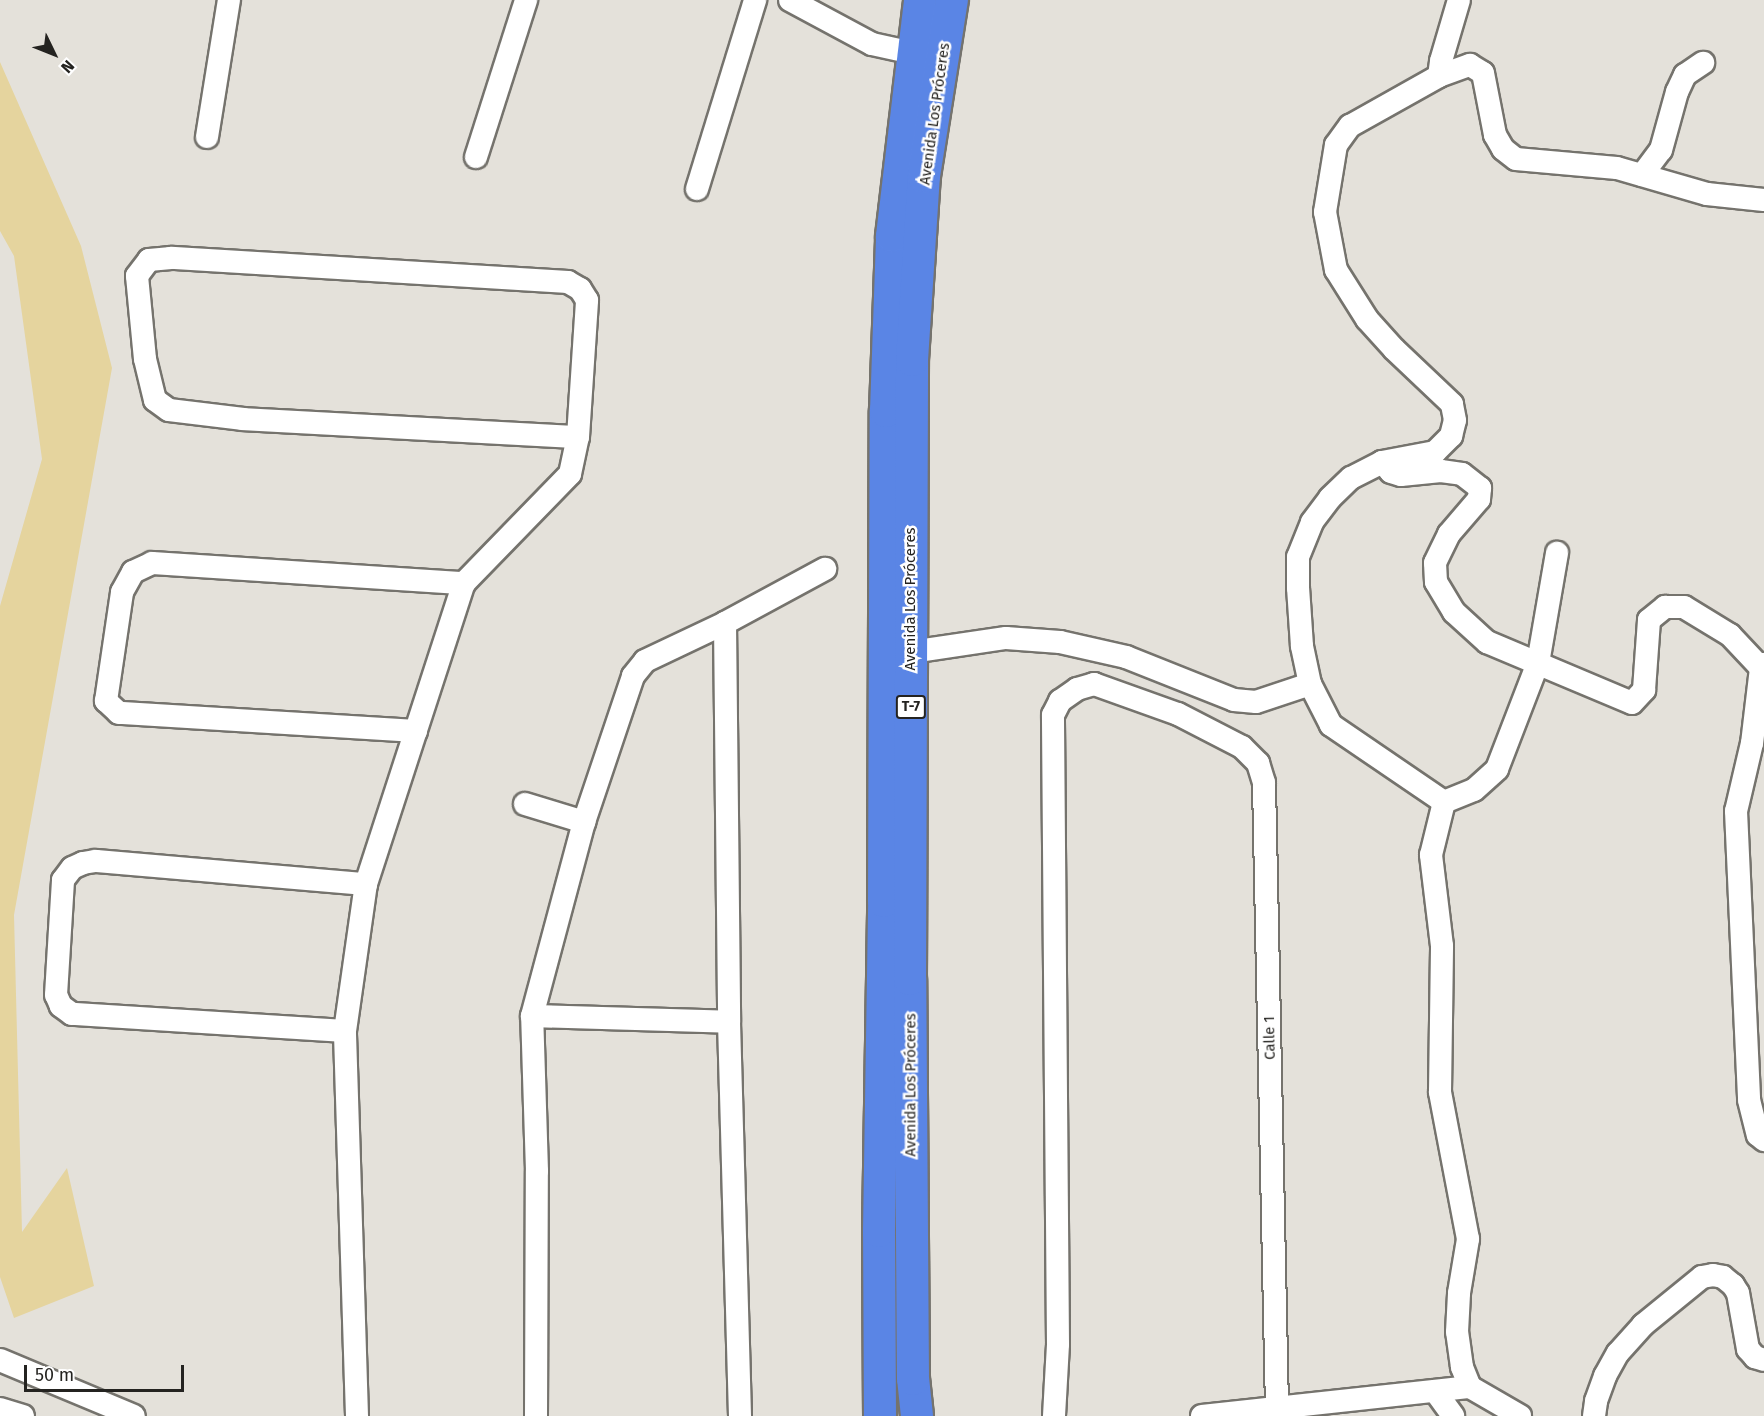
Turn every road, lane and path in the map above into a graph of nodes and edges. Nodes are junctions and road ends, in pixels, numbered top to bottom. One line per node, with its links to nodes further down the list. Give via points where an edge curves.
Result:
1 (229, 0): 11 (street)
2 (526, 0): 12 (street)
3 (755, 0): 14 (street)
4 (790, 0): 8 (street, via 872,44)
5 (920, 0): 8 (highway, Avenida Los Próceres / T-7)
6 (952, 0): 22 (highway, Avenida Los Próceres / T-7, via 924,176 912,360)
7 (1459, 0): 10 (street)
8 (913, 53): 47 (highway, Avenida Los Próceres / T-7, via 892,236 886,411)
9 (1703, 63): 13 (street, via 1685,75 1661,150)
10 (1439, 76): 13 (street, via 1470,65 1480,69 1486,78 1495,135 1503,149 1516,159 1617,168); 17 (street, via 1350,126 1336,145 1332,164 1325,212 1336,270 1367,319 1452,404 1455,420 1451,436 1435,452)
11 (207, 137)
12 (476, 157)
13 (1642, 175): 15 (street, via 1707,194)
14 (697, 189)
15 (1764, 200)
16 (578, 436): 16 (street, via 587,300 580,289 568,282 171,258 149,261 137,276 145,360 152,390 155,400 169,410 243,418); 20 (street, via 570,474)
17 (1382, 462): 23 (street, via 1391,472 1401,475 1441,471 1462,474 1480,488 1479,499 1449,534 1435,563 1436,582 1454,612 1487,642); 25 (street, via 1351,478 1330,498 1312,522 1298,557 1302,646)
18 (1557, 554): 23 (street)
19 (825, 569): 21 (street)
20 (464, 583): 26 (street); 26 (street, via 152,563 133,572 122,592 106,701 118,713)
21 (725, 623): 30 (street, via 638,666); 33 (street)
22 (911, 652): 25 (street, via 1006,638 1060,642 1126,657 1234,700 1256,702); 48 (highway, Avenida Los Próceres / T-7, via 913,1379)
23 (1538, 663): 24 (street, via 1632,703 1644,690 1649,620 1665,607 1684,607 1730,635); 28 (street, via 1497,769 1474,790)
24 (1762, 666): 27 (street)
25 (1310, 684): 28 (street, via 1331,725)
26 (417, 731): 31 (street)
27 (1758, 743): 35 (street, via 1736,811 1749,1100 1758,1134)
28 (1444, 802): 38 (street, via 1431,855 1442,946 1440,1092 1468,1239 1457,1332)
29 (525, 804): 30 (street)
30 (584, 822): 32 (street)
31 (366, 884): 34 (street); 34 (street, via 96,861 72,868 63,880 56,995 72,1014)
32 (532, 1016): 33 (street); 45 (street, via 537,1171)
33 (729, 1022): 46 (street)
34 (345, 1031): 44 (street)
35 (1764, 1140)
36 (0, 1360): 43 (street)
37 (1764, 1360): 53 (street, via 1748,1349 1738,1293 1733,1285 1713,1275 1702,1277 1643,1325 1618,1353 1605,1376)
38 (1470, 1387): 39 (street); 52 (street)
39 (1436, 1391): 41 (street); 51 (street)
40 (0, 1408): 42 (street)
41 (1277, 1409): 49 (street, Calle 1, via 1264,783 1258,763 1242,747 1178,714 1094,684 1077,689 1060,701 1053,715 1058,1344); 50 (street)
42 (23, 1416)
43 (134, 1416)
44 (357, 1416)
45 (536, 1416)
46 (740, 1416)
47 (880, 1416)
48 (917, 1416)
49 (1054, 1416)
50 (1202, 1416)
51 (1453, 1416)
52 (1520, 1416)
53 (1594, 1416)

